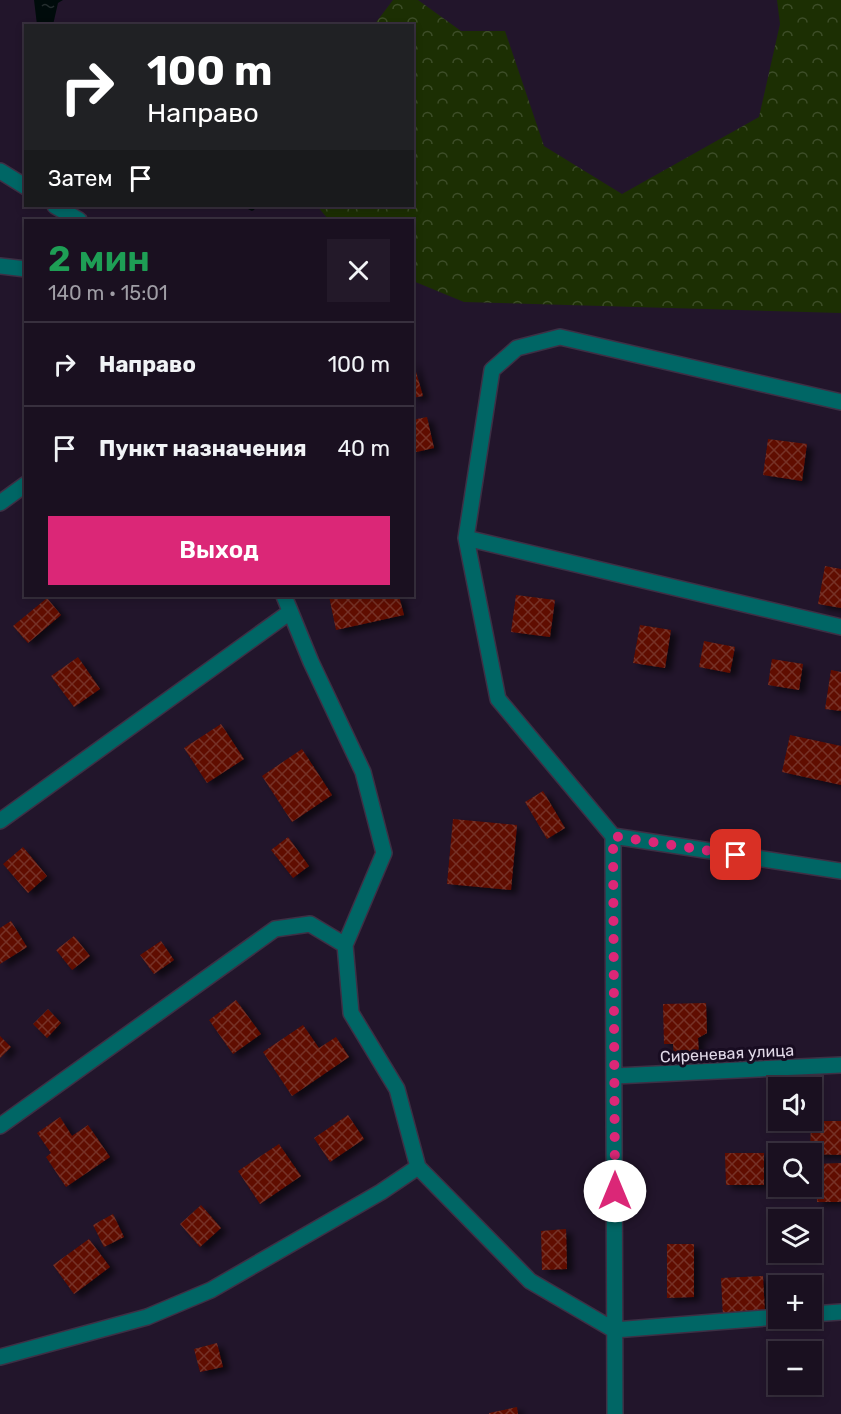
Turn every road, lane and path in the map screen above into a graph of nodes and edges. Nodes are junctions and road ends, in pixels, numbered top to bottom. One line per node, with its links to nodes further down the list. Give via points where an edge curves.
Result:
1 (0, 171): 2 (street)
2 (24, 186)
3 (57, 207): 4 (street)
4 (77, 219)
5 (0, 267): 6 (street)
6 (24, 269)
7 (841, 402): 10 (street, via 560,337 517,348 492,370)
8 (24, 485): 9 (street)
9 (0, 503)
10 (466, 538): 13 (street); 15 (street, via 498,699)
11 (284, 597): 12 (street)
12 (290, 612): 14 (street); 17 (street, via 363,772 384,853)
13 (841, 627)
14 (0, 821)
15 (613, 836): 16 (street); 19 (street)
16 (841, 871)
17 (345, 945): 20 (street, via 310,924 275,929); 21 (street, via 351,1013 397,1089)
18 (841, 1065): 19 (street, Сиреневая улица)
19 (615, 1077): 25 (street)
20 (0, 1126)
21 (418, 1167): 25 (street, via 530,1281); 26 (street, via 211,1290 147,1317)
22 (841, 1312): 23 (street)
23 (822, 1313)
24 (768, 1318): 25 (street)
25 (614, 1330): 27 (street)
26 (0, 1357)
27 (615, 1414)

